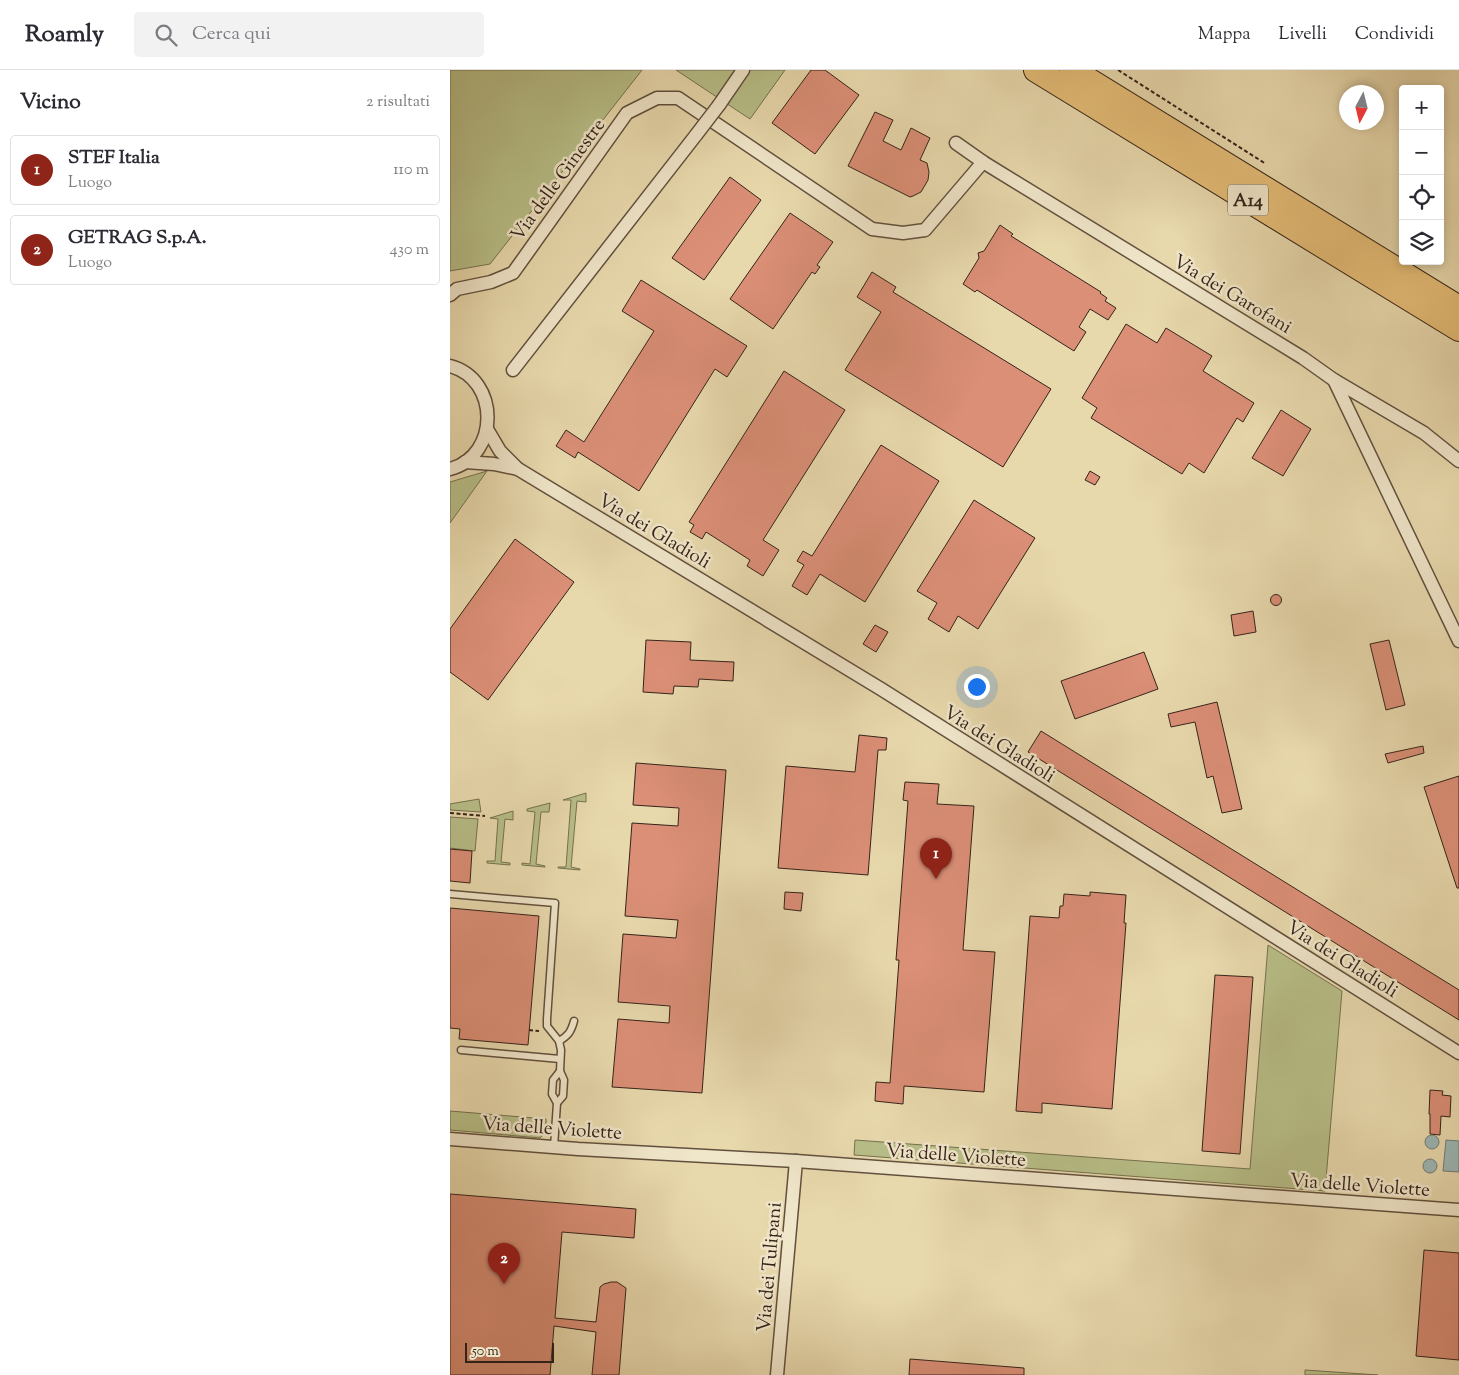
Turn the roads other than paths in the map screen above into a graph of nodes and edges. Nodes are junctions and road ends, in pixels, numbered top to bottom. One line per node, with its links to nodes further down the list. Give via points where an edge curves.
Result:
1 (743, 70): 11 (street, bridge)
2 (1036, 70): 8 (highway, A14)
3 (1072, 70): 7 (highway, A14)
4 (956, 143): 5 (street, Via dei Garofani)
5 (983, 162): 6 (street, Via delle Ginestre, via 925,230 902,234 872,229 678,98 658,98 627,113 513,273 491,282 457,289); 12 (street, Via dei Garofani)
6 (450, 294)
7 (1459, 308)
8 (1459, 329)
9 (450, 356): 10 (street)
10 (454, 367): 13 (street, Via dei Gladioli, via 480,388 486,403)
11 (513, 370)
12 (1334, 380): 14 (street, Via dei Garofani, via 1424,433); 18 (street)
13 (487, 429): 15 (street, Via dei Gladioli, via 479,449); 17 (street, Via dei Gladioli, via 500,450)
14 (1459, 460)
15 (465, 462): 16 (street, Via dei Gladioli); 17 (street, Via dei Gladioli)
16 (450, 469)
17 (518, 469): 23 (street, Via dei Gladioli, via 881,690)
18 (1459, 641)
19 (450, 894): 21 (lane, via 555,903 547,1026)
20 (574, 1021): 21 (lane, via 568,1036)
21 (558, 1042): 24 (lane)
22 (461, 1050): 24 (lane)
23 (1459, 1053)
24 (560, 1058): 25 (lane)
25 (560, 1071): 26 (lane, via 564,1080 563,1096); 26 (lane, via 553,1080 552,1094)
26 (557, 1103): 28 (lane)
27 (450, 1139): 28 (street, Via delle Violette)
28 (554, 1147): 29 (street, Via delle Violette)
29 (796, 1162): 30 (street, Via delle Violette); 31 (street, Via dei Tulipani)
30 (1459, 1210)
31 (777, 1375)

